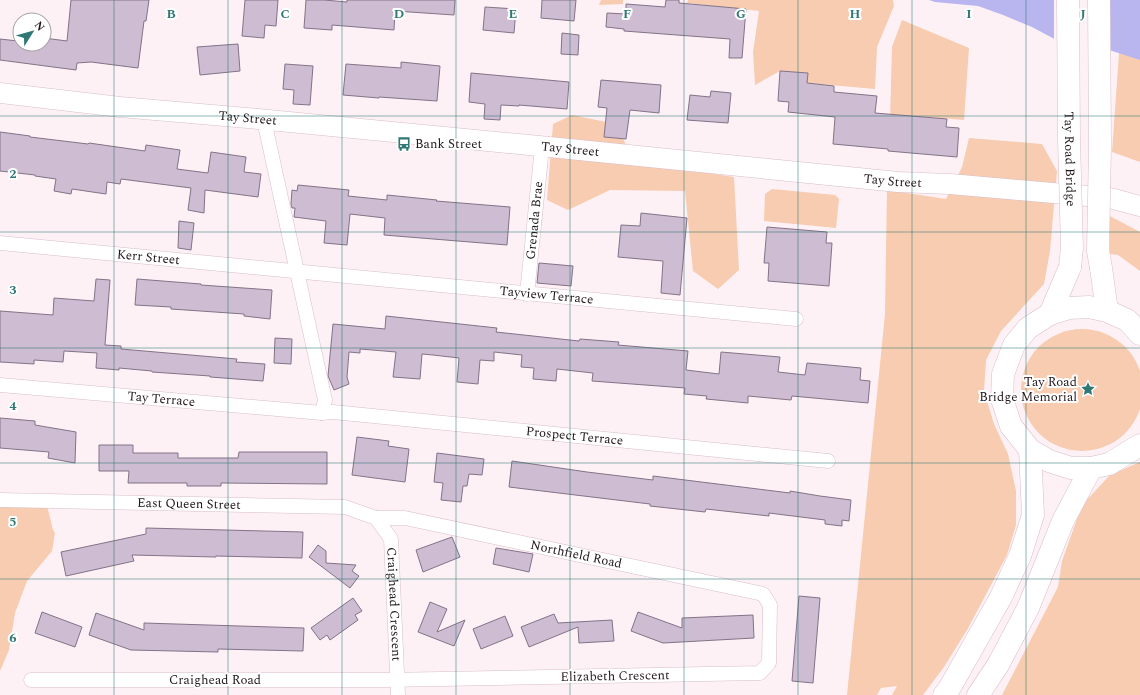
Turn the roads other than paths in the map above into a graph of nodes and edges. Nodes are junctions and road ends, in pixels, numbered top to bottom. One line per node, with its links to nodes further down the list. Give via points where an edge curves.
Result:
1 (1068, 0): 11 (highway, Tay Road Bridge, bridge, via 1072,248 1070,267)
2 (1099, 0): 10 (highway, bridge, via 1098,251)
3 (0, 93): 4 (main road, Tay Street)
4 (264, 120): 5 (main road, Tay Street); 8 (street)
5 (542, 146): 6 (main road, Tay Street, via 898,182 1110,198); 9 (street, Grenada Brae)
6 (1140, 206)
7 (0, 243): 8 (street, Kerr Street)
8 (296, 271): 9 (street, Tayview Terrace); 15 (street, via 325,400)
9 (527, 294): 12 (street, Tayview Terrace)
10 (1107, 311): 11 (highway, via 1089,307 1069,308); 13 (highway, via 1127,320)
11 (1050, 314): 17 (highway, via 1028,328 1014,345 1003,374 1002,399 1011,426)
12 (796, 319)
13 (1140, 334)
14 (0, 384): 15 (street, Tay Terrace)
15 (322, 413): 18 (street, Prospect Terrace, via 333,412)
16 (1140, 445): 19 (highway, via 1109,464)
17 (1030, 450): 19 (highway, via 1049,461 1071,468); 26 (highway, via 1033,516 1020,556 1001,597)
18 (828, 461)
19 (1092, 468): 27 (highway, via 1063,521 1028,608 998,665)
20 (0, 500): 21 (street, East Queen Street, via 345,507)
21 (376, 518): 22 (street, Northfield Road, via 405,518 763,594); 24 (street, Craighead Crescent, via 391,539)
22 (770, 605): 24 (street, Elizabeth Crescent, via 769,663 760,673)
23 (31, 680): 24 (street, Craighead Road)
24 (398, 680): 25 (street, Craighead Crescent)
25 (398, 695)
26 (944, 695)
27 (978, 695)

